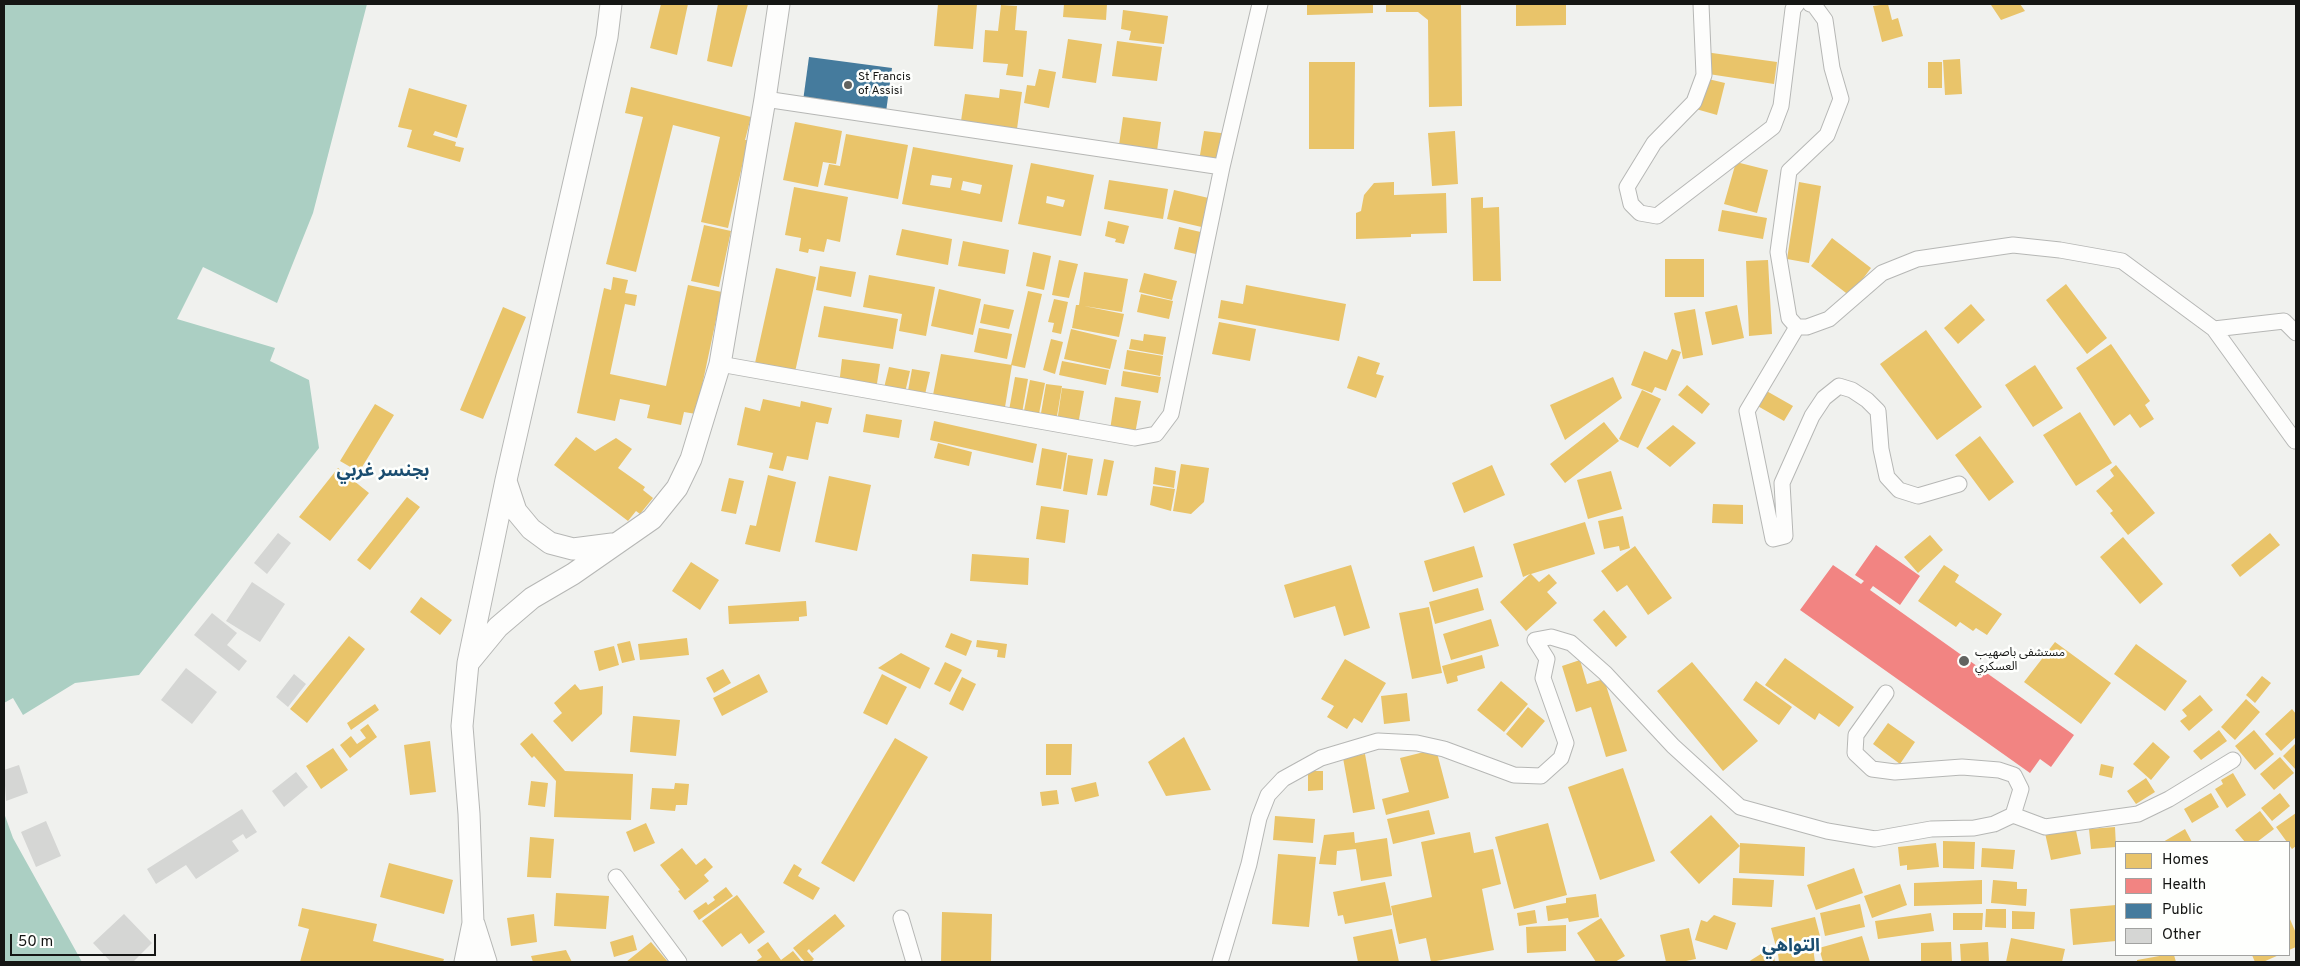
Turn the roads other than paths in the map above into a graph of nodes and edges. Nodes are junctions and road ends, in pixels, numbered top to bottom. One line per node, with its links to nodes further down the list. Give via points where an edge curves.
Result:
1 (611, 4): 14 (main road, via 607,37)
2 (779, 4): 7 (main road)
3 (1260, 4): 8 (street)
4 (1701, 4): 5 (street, via 1704,75 1694,102 1654,143 1627,187 1631,204 1640,213 1657,216 1773,127 1781,106 1793,9)
5 (1797, 4)
6 (1810, 4): 9 (street, via 1825,20 1832,68 1841,99 1827,135 1789,171 1778,252 1789,318)
7 (765, 99): 8 (street); 12 (main road)
8 (1222, 167): 12 (street, via 1171,414 1156,434 1135,438)
9 (1797, 327): 10 (street, via 1829,319 1882,273 1896,266 1916,259 2013,245 2122,261); 15 (street, via 1747,412 1773,539 1785,536 1782,482 1812,416 1824,398 1839,386 1852,390 1878,411 1887,477 1899,490 1918,496)
10 (2214, 329): 11 (street, via 2284,322); 13 (street)
11 (2296, 333)
12 (720, 364): 16 (main road, via 691,459 677,488 652,519)
13 (2296, 439)
14 (506, 480): 16 (main road, via 516,511 531,529 550,543 573,549); 17 (main road)
15 (1959, 484)
16 (618, 543): 17 (main road, via 532,598 498,627)
17 (468, 663): 23 (main road, via 462,726)
18 (1886, 693): 20 (street, via 1856,736 1855,754 1872,769 1896,772 1962,766 2014,775 2021,789)
19 (2233, 760): 20 (street, via 2138,814 2045,827)
20 (2013, 815): 28 (street, via 1981,827 1931,830 1875,839 1740,807 1673,746 1605,672 1571,643 1552,637 1535,640 1547,659 1543,678 1566,743 1561,758 1541,776 1514,775 1444,749 1417,743 1378,741 1321,758 1283,779 1268,795 1259,818)
21 (616, 877): 26 (street)
22 (901, 918): 27 (street)
23 (473, 923): 24 (main road); 25 (main road)
24 (465, 962)
25 (486, 962)
26 (679, 962)
27 (914, 962)
28 (1220, 962)

